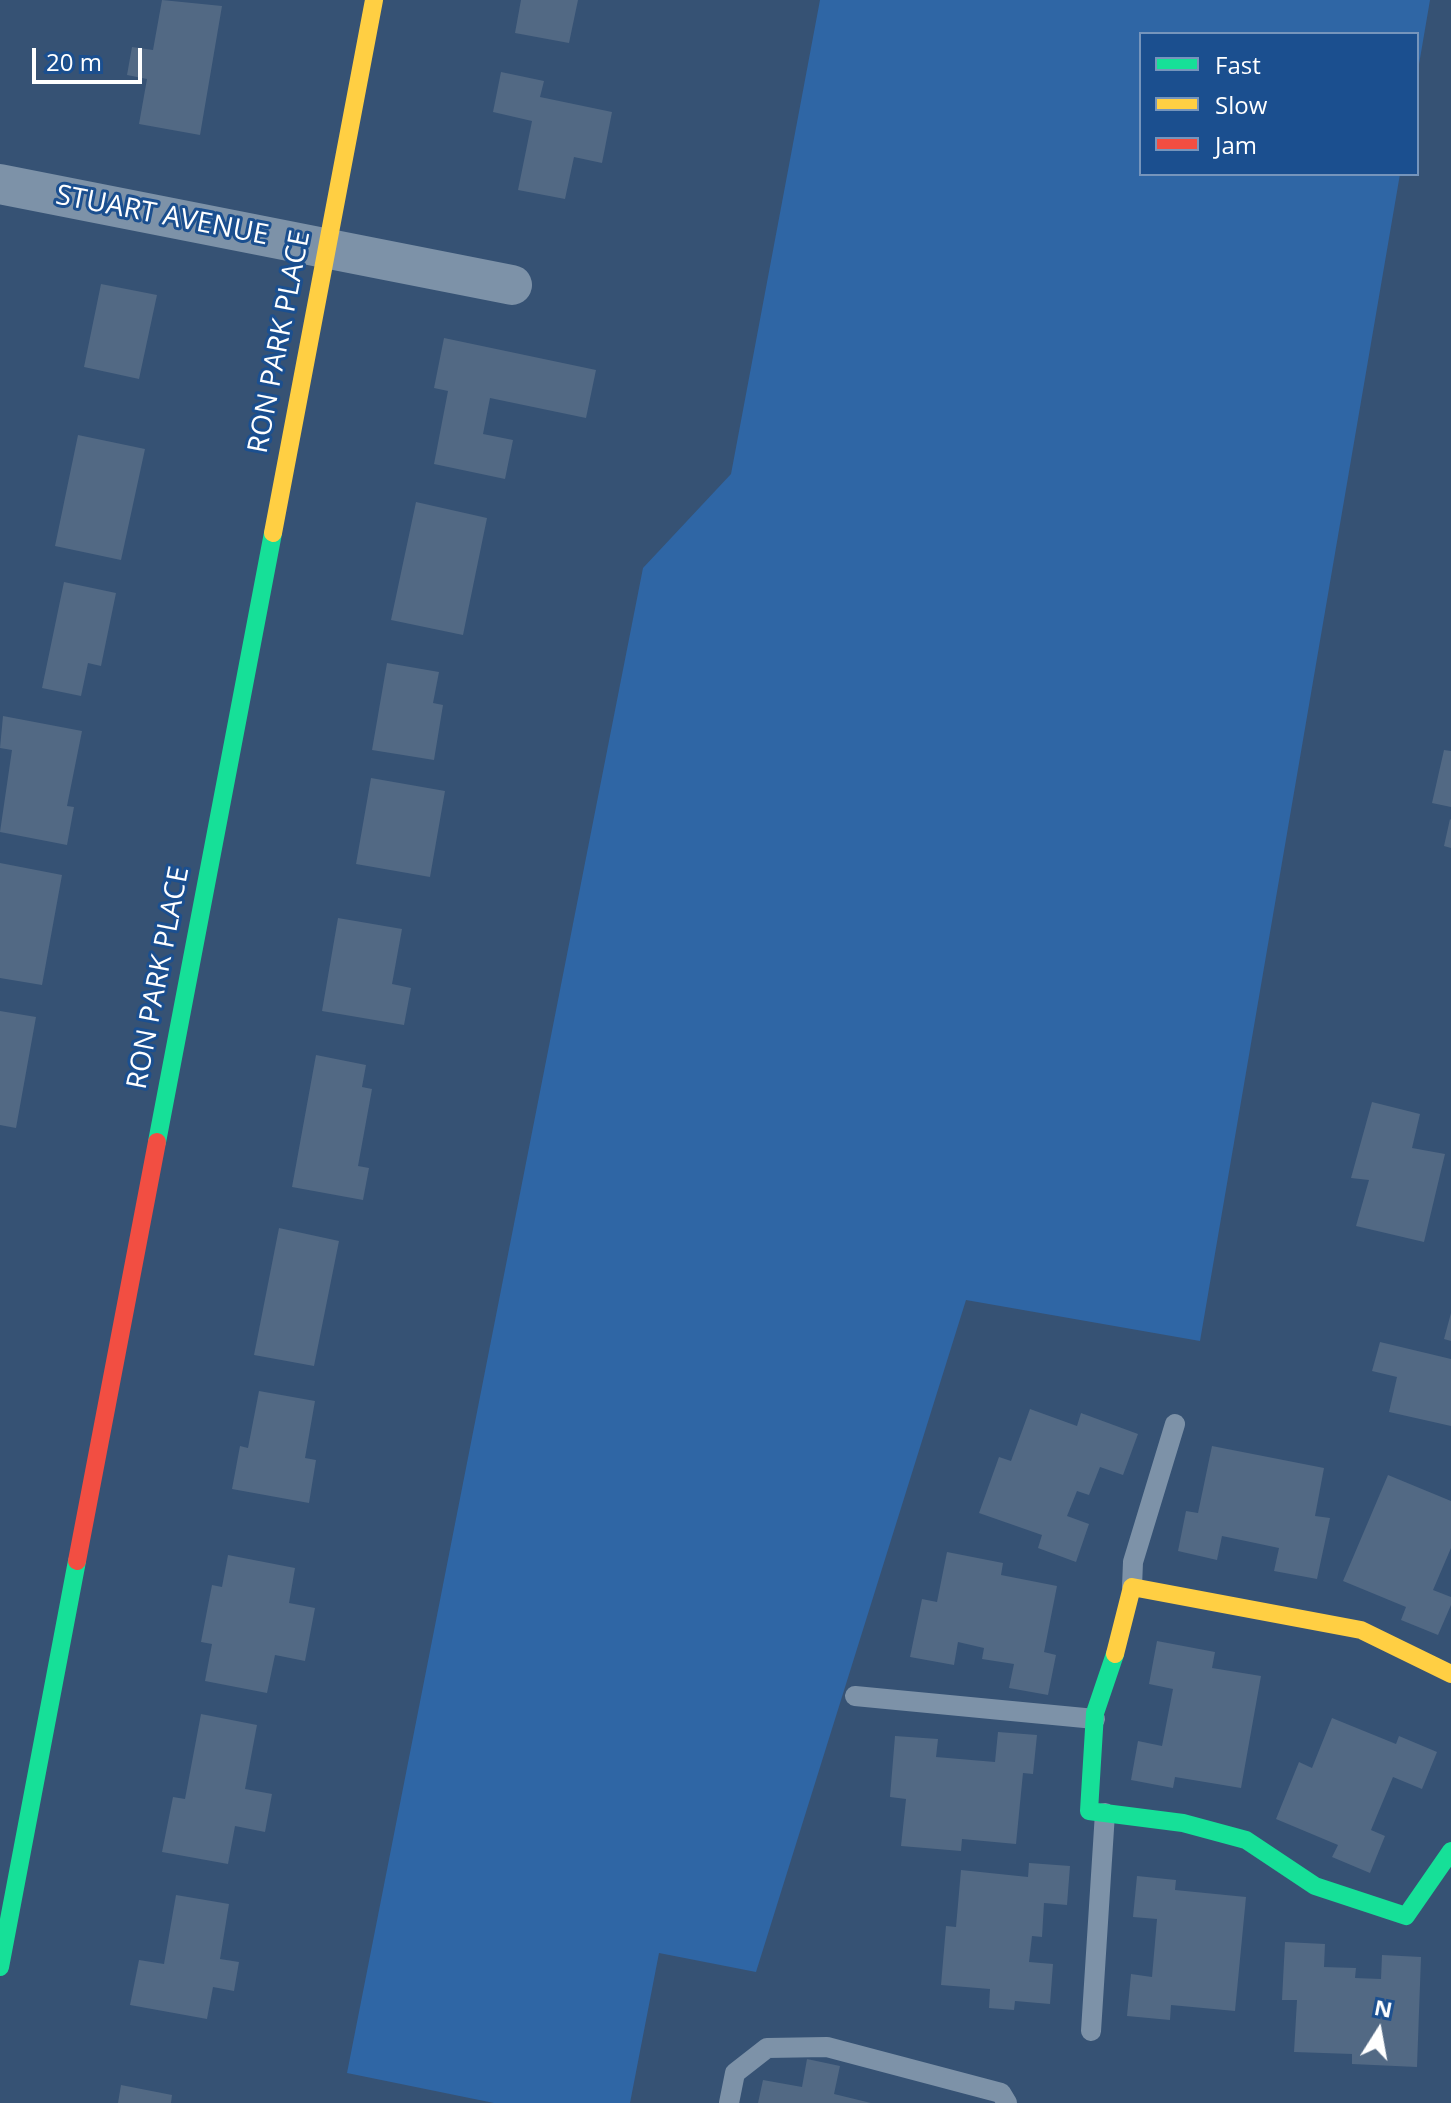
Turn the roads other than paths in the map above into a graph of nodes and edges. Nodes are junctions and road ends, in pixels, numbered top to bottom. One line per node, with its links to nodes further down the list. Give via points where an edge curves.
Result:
1 (374, 0): 3 (street, RON PARK PLACE)
2 (0, 184): 3 (street, STUART AVENUE)
3 (326, 249): 4 (street, STUART AVENUE); 12 (street, RON PARK PLACE)
4 (512, 285)
5 (1175, 1424): 6 (lane, via 1133,1562)
6 (1132, 1587): 7 (street, via 1361,1630); 9 (street)
7 (1451, 1674)
8 (855, 1696): 9 (lane)
9 (1095, 1719): 10 (street, via 1089,1811)
10 (1105, 1813): 11 (street, via 1183,1823 1246,1840 1315,1886 1406,1916); 13 (lane)
11 (1451, 1851)
12 (0, 1967)
13 (1091, 2031)
14 (729, 2103): 15 (lane, via 735,2073 767,2048 827,2047 1001,2093)
15 (1007, 2103)

